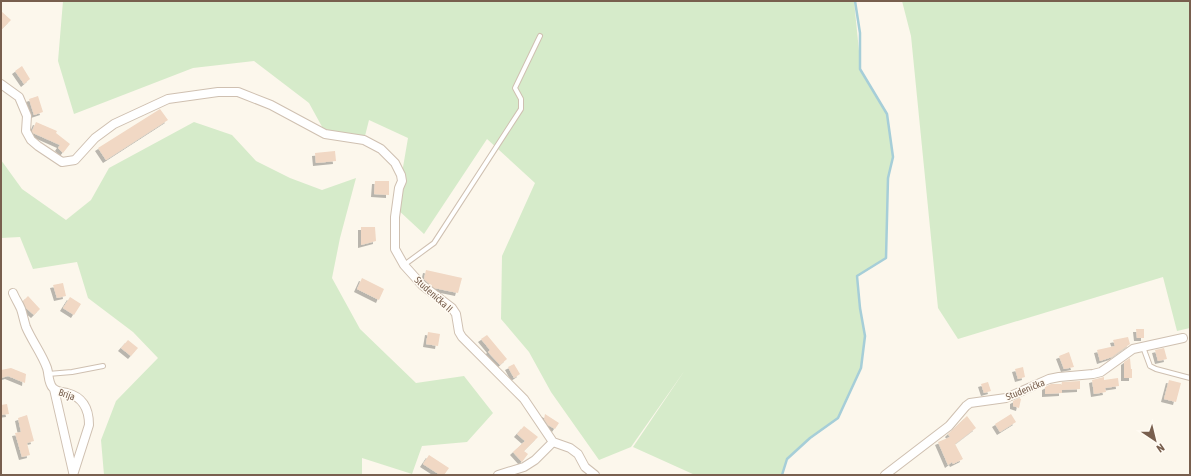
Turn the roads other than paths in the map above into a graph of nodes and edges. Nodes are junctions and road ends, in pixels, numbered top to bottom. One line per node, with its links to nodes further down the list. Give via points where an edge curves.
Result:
1 (540, 36): 3 (lane, via 514,88 521,99 521,109 434,243)
2 (1, 84): 3 (street, Studenička II, via 19,97 27,116 26,131 31,140 62,162 75,160 95,138 114,124 168,99 218,92 238,92 271,105 325,134 364,140 381,149 395,163 401,175 395,217 395,248)
3 (404, 265): 11 (street, Studenička II, via 422,285 452,308 462,337 524,399)
4 (13, 293): 8 (street, Brija)
5 (1183, 338): 6 (street, Studenička)
6 (1142, 347): 9 (lane, via 1150,366); 15 (street, Studenička, via 1134,349 1101,372 1059,377 1006,398 970,403 949,426)
7 (104, 366): 8 (lane)
8 (48, 374): 10 (street, Brija)
9 (1190, 378)
10 (54, 390): 12 (street); 12 (street, Brija, via 79,398 89,418)
11 (553, 442): 13 (street, via 524,467); 14 (street, via 578,454 585,467)
12 (73, 474)
13 (498, 475)
14 (595, 475)
15 (885, 475)

